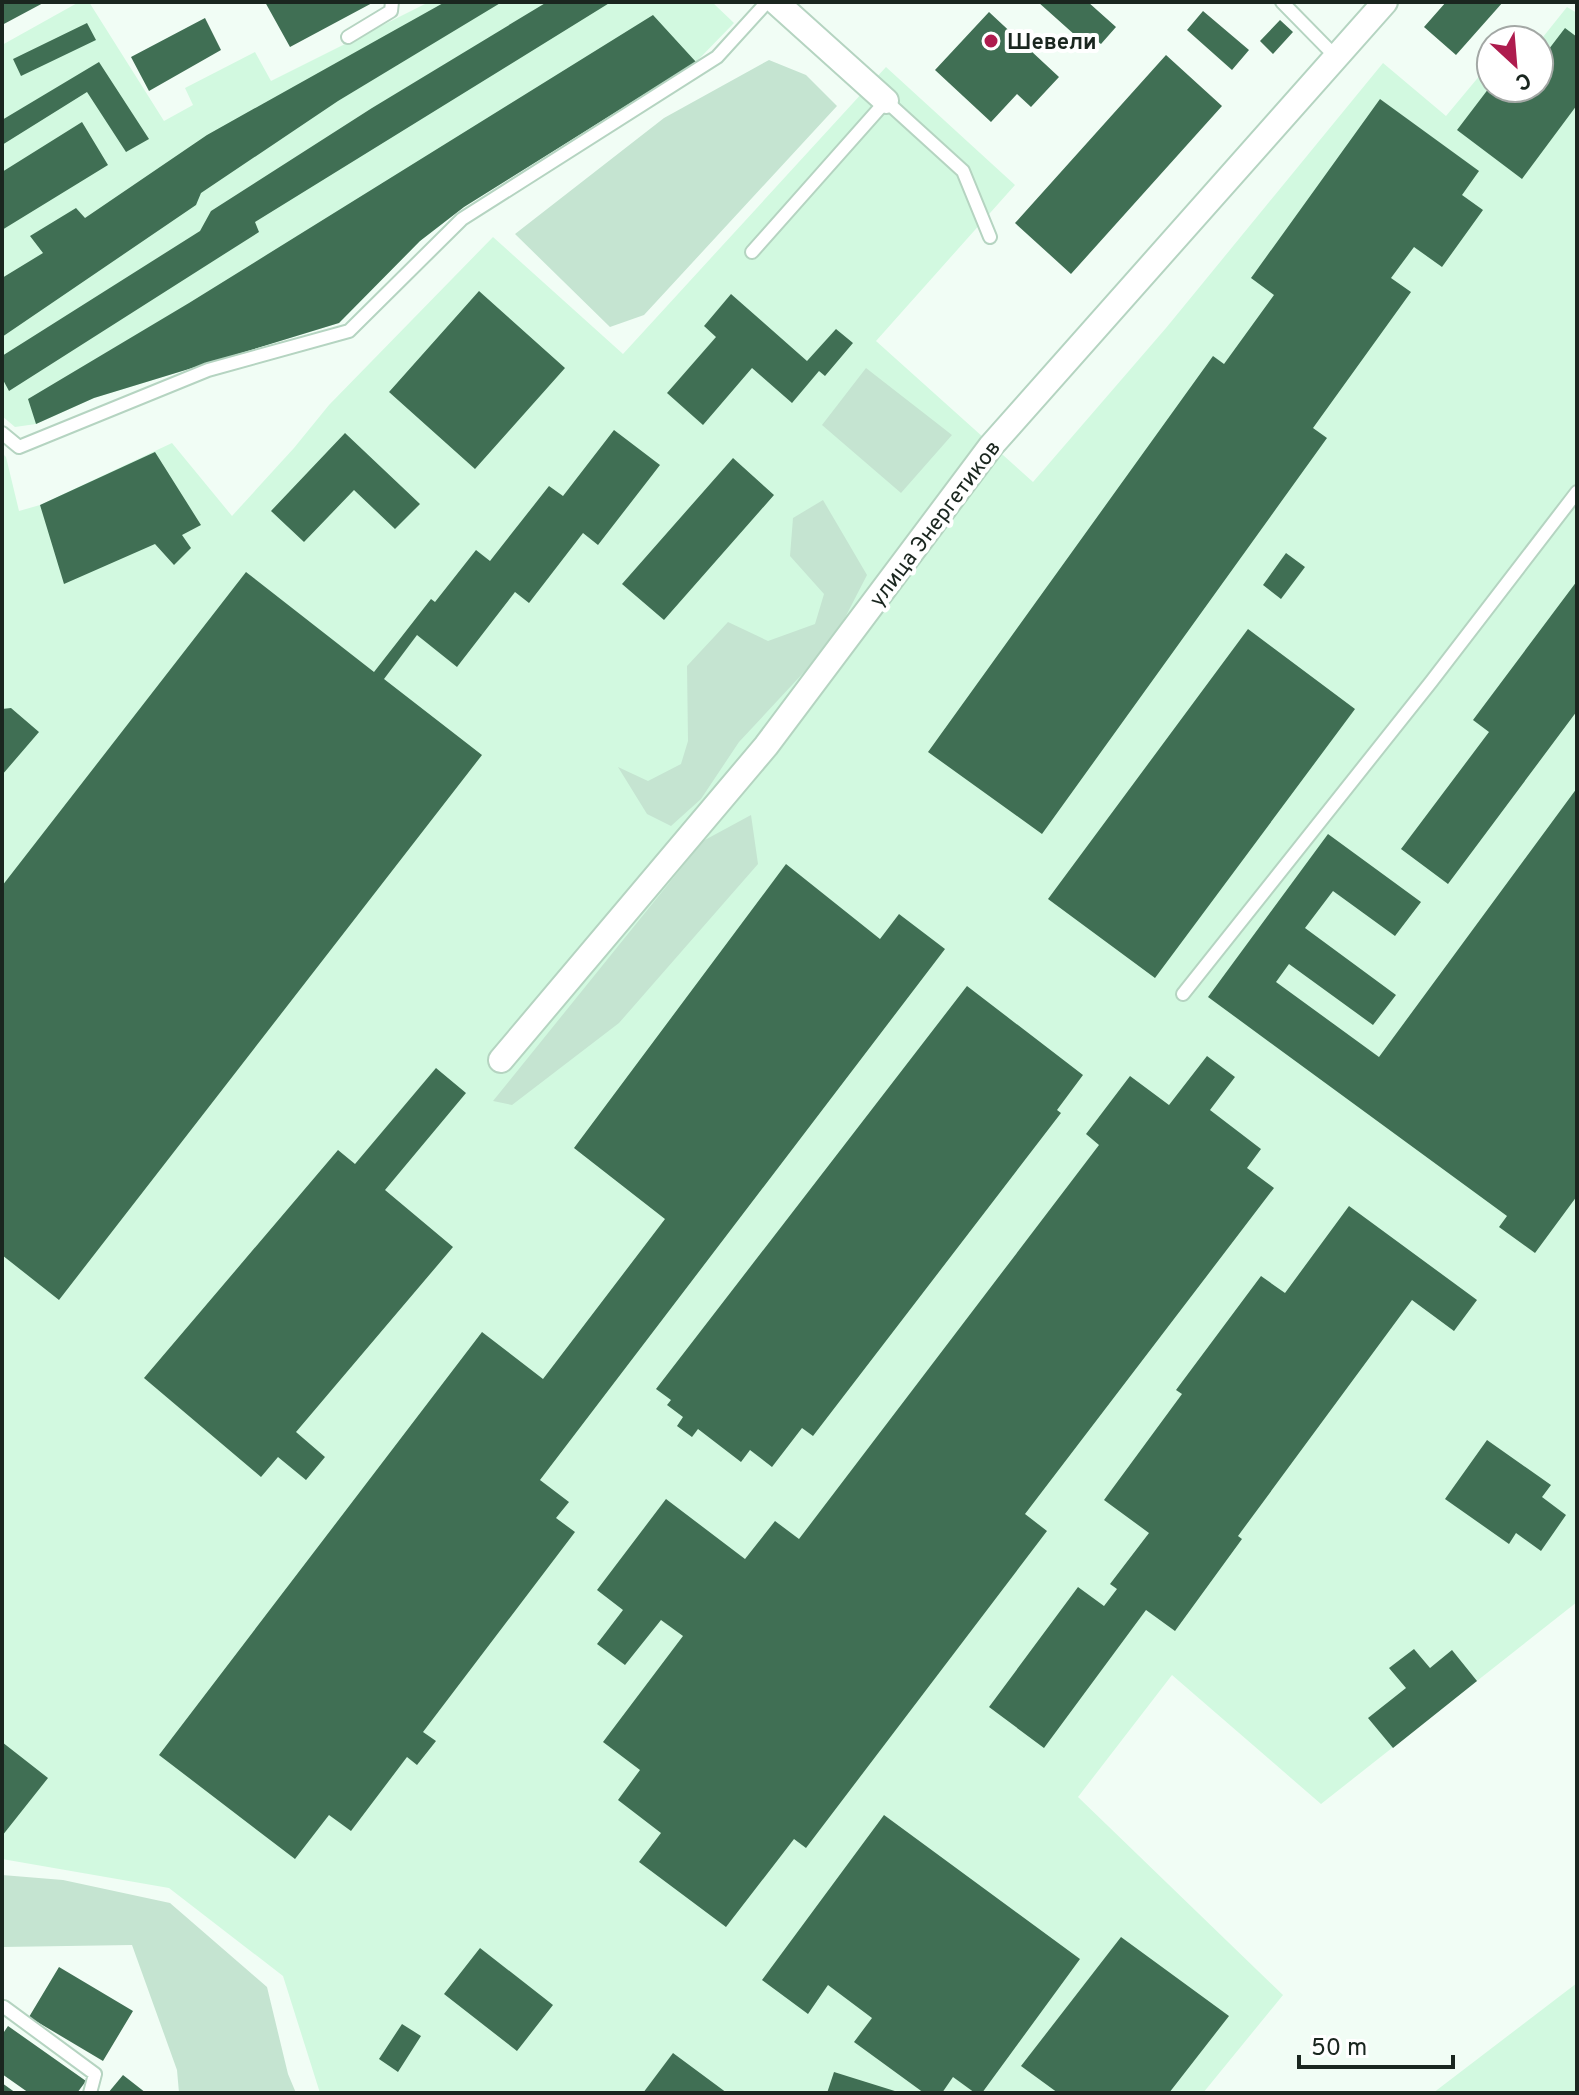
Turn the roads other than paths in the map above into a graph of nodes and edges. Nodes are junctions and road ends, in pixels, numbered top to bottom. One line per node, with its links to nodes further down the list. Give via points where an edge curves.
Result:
1 (392, 2): 6 (lane, via 391,11)
2 (767, 2): 11 (lane, via 717,57 462,219 349,331 208,370 19,447)
3 (776, 2): 8 (street)
4 (1282, 2): 7 (lane)
5 (1385, 2): 7 (street, улица Энергетиков)
6 (348, 37)
7 (1336, 57): 14 (street, улица Энергетиков, via 991,446 766,746)
8 (886, 101): 9 (lane, via 963,171); 10 (lane)
9 (990, 237)
10 (752, 252)
11 (2, 433)
12 (1577, 492): 13 (lane)
13 (1183, 994)
14 (501, 1060)
15 (2, 2008): 16 (lane, via 95,2074)
16 (90, 2093)

